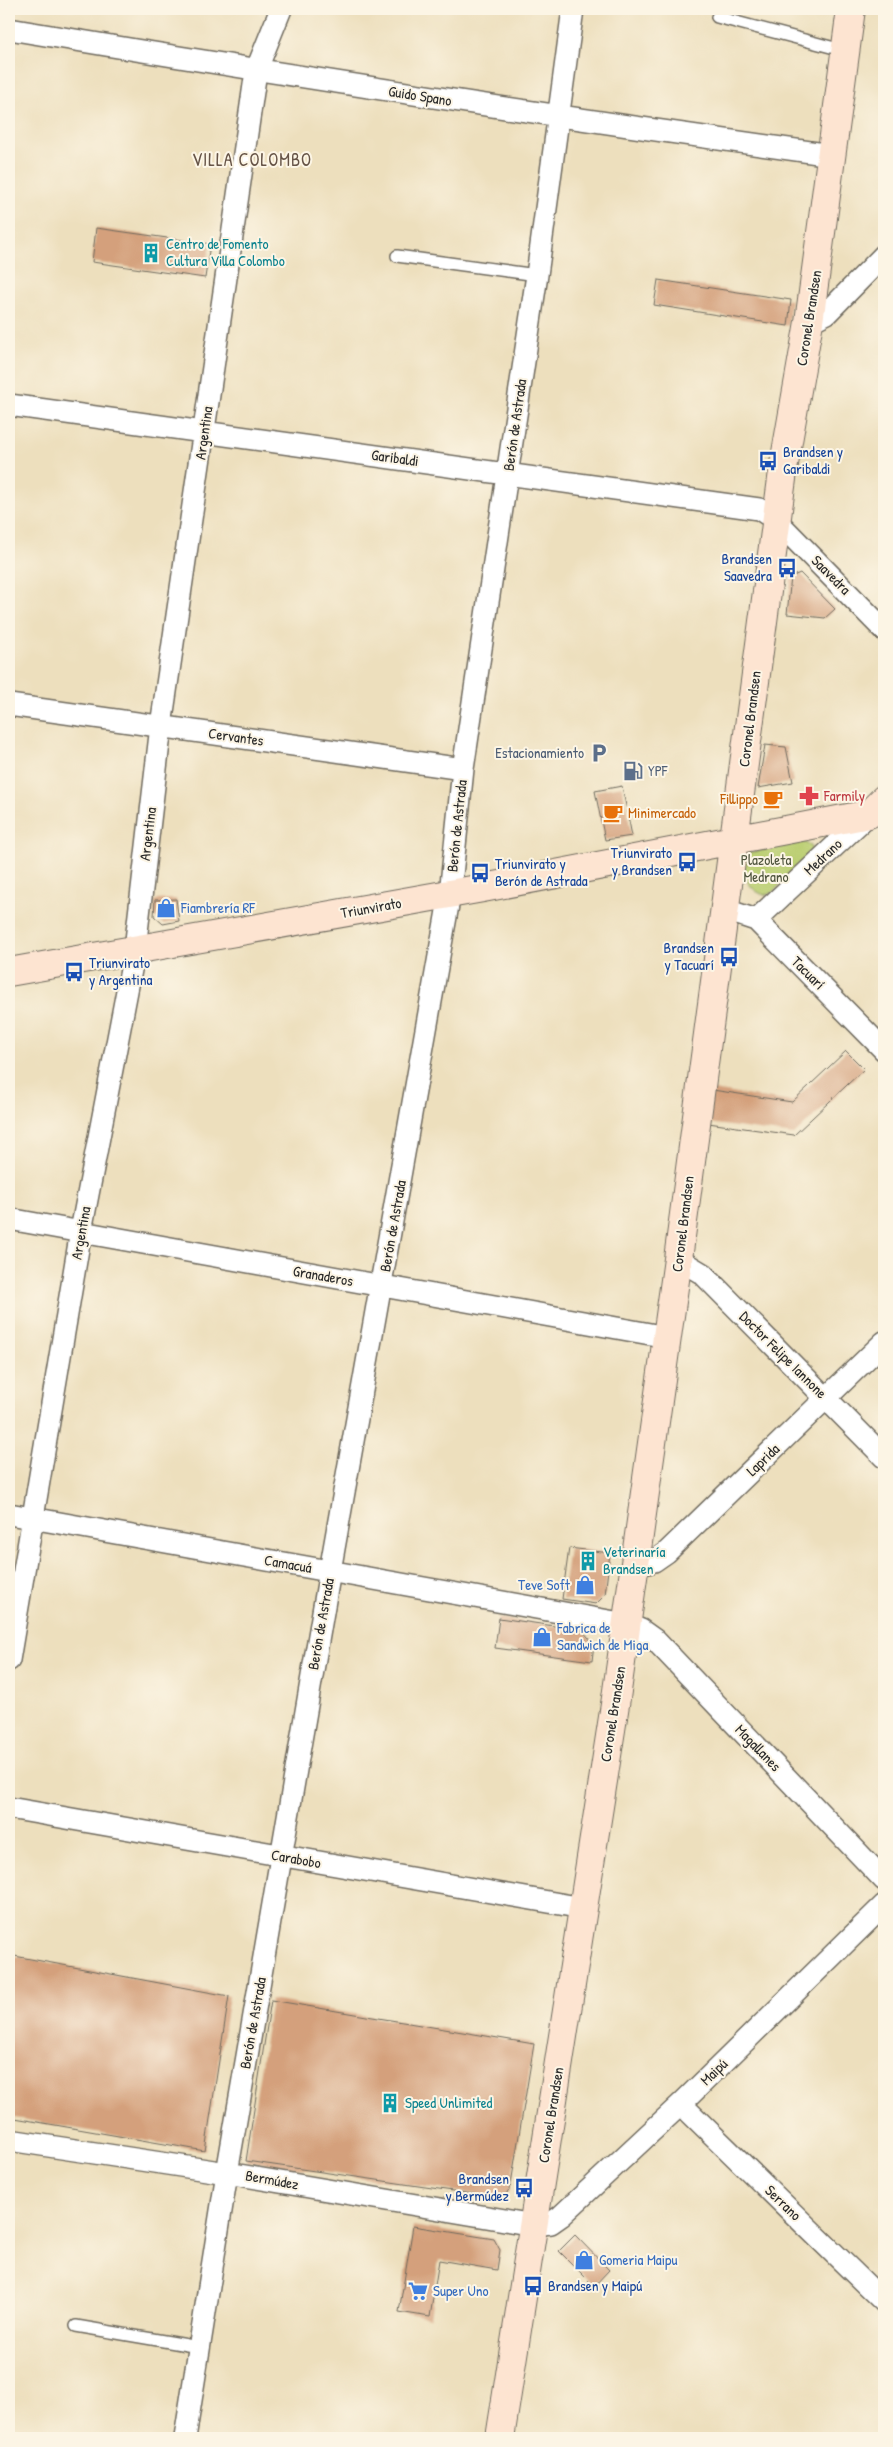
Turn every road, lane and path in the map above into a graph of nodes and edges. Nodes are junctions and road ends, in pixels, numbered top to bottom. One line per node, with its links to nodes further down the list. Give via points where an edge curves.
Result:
1 (282, 9): 7 (street, Argentina)
2 (573, 9): 8 (street, Berón de Astrada)
3 (851, 9): 6 (street, Coronel Brandsen)
4 (717, 17): 6 (lane)
5 (9, 29): 7 (street, Guido Spano)
6 (846, 51): 9 (street, Coronel Brandsen)
7 (256, 71): 8 (street, Guido Spano); 15 (street, Argentina)
8 (560, 117): 9 (street, Guido Spano); 12 (street, Berón de Astrada)
9 (832, 155): 13 (street, Coronel Brandsen)
10 (397, 256): 12 (lane)
11 (884, 256): 13 (street, via 827,313)
12 (537, 275): 16 (street, Berón de Astrada)
13 (809, 322): 17 (street, Coronel Brandsen)
14 (9, 405): 15 (street, Garibaldi)
15 (204, 431): 16 (street, Garibaldi); 20 (street, Argentina)
16 (508, 474): 17 (street, Garibaldi, via 759,509); 21 (street, Berón de Astrada)
17 (777, 521): 18 (street, Saavedra); 23 (street, Coronel Brandsen)
18 (884, 630)
19 (9, 705): 20 (street, Cervantes)
20 (161, 726): 21 (street, Cervantes); 27 (street, Argentina)
21 (463, 769): 24 (street, Berón de Astrada)
22 (876, 807): 23 (street, Medrano); 26 (street, Medrano)
23 (733, 841): 24 (street, Triunvirato); 25 (street, Coronel Brandsen)
24 (450, 894): 27 (street, Triunvirato); 33 (street, Berón de Astrada)
25 (723, 909): 26 (street, Tacuarí); 32 (street, Coronel Brandsen)
26 (756, 920): 29 (street, Tacuarí)
27 (135, 949): 28 (street, Triunvirato); 31 (street, Argentina)
28 (9, 972)
29 (884, 1050)
30 (9, 1219): 31 (street, Granaderos)
31 (80, 1231): 33 (street, Granaderos); 39 (street, Argentina)
32 (678, 1259): 34 (street, Coronel Brandsen); 36 (street, Doctor Felipe Iannone, via 703,1274)
33 (382, 1286): 34 (street, Granaderos); 41 (street, Berón de Astrada)
34 (667, 1337): 40 (street, Coronel Brandsen)
35 (884, 1342): 36 (street, Laprida)
36 (826, 1398): 37 (street, Doctor Felipe Iannone); 40 (street, Laprida, via 667,1552 654,1561)
37 (884, 1457)
38 (9, 1514): 39 (street, Camacuá)
39 (33, 1519): 41 (street, Camacuá); 43 (street, Argentina)
40 (634, 1567): 42 (street, Coronel Brandsen)
41 (330, 1571): 42 (street, Camacuá); 45 (street, Berón de Astrada)
42 (626, 1624): 46 (street, Magallanes, via 655,1640); 48 (street, Coronel Brandsen)
43 (9, 1660)
44 (9, 1808): 45 (street, Carabobo)
45 (281, 1857): 48 (street, Carabobo); 51 (street, Berón de Astrada)
46 (884, 1880)
47 (884, 1905): 49 (street, Maipú)
48 (583, 1908): 52 (street, Coronel Brandsen)
49 (681, 2104): 52 (street, Maipú, via 561,2216 551,2222); 53 (street, Serrano)
50 (9, 2140): 51 (street, Bermúdez)
51 (227, 2173): 52 (street, Bermúdez); 55 (street, Berón de Astrada)
52 (534, 2225): 57 (street, Coronel Brandsen)
53 (884, 2302)
54 (76, 2326): 55 (lane)
55 (200, 2347): 56 (street, Berón de Astrada)
56 (185, 2438)
57 (500, 2438)

